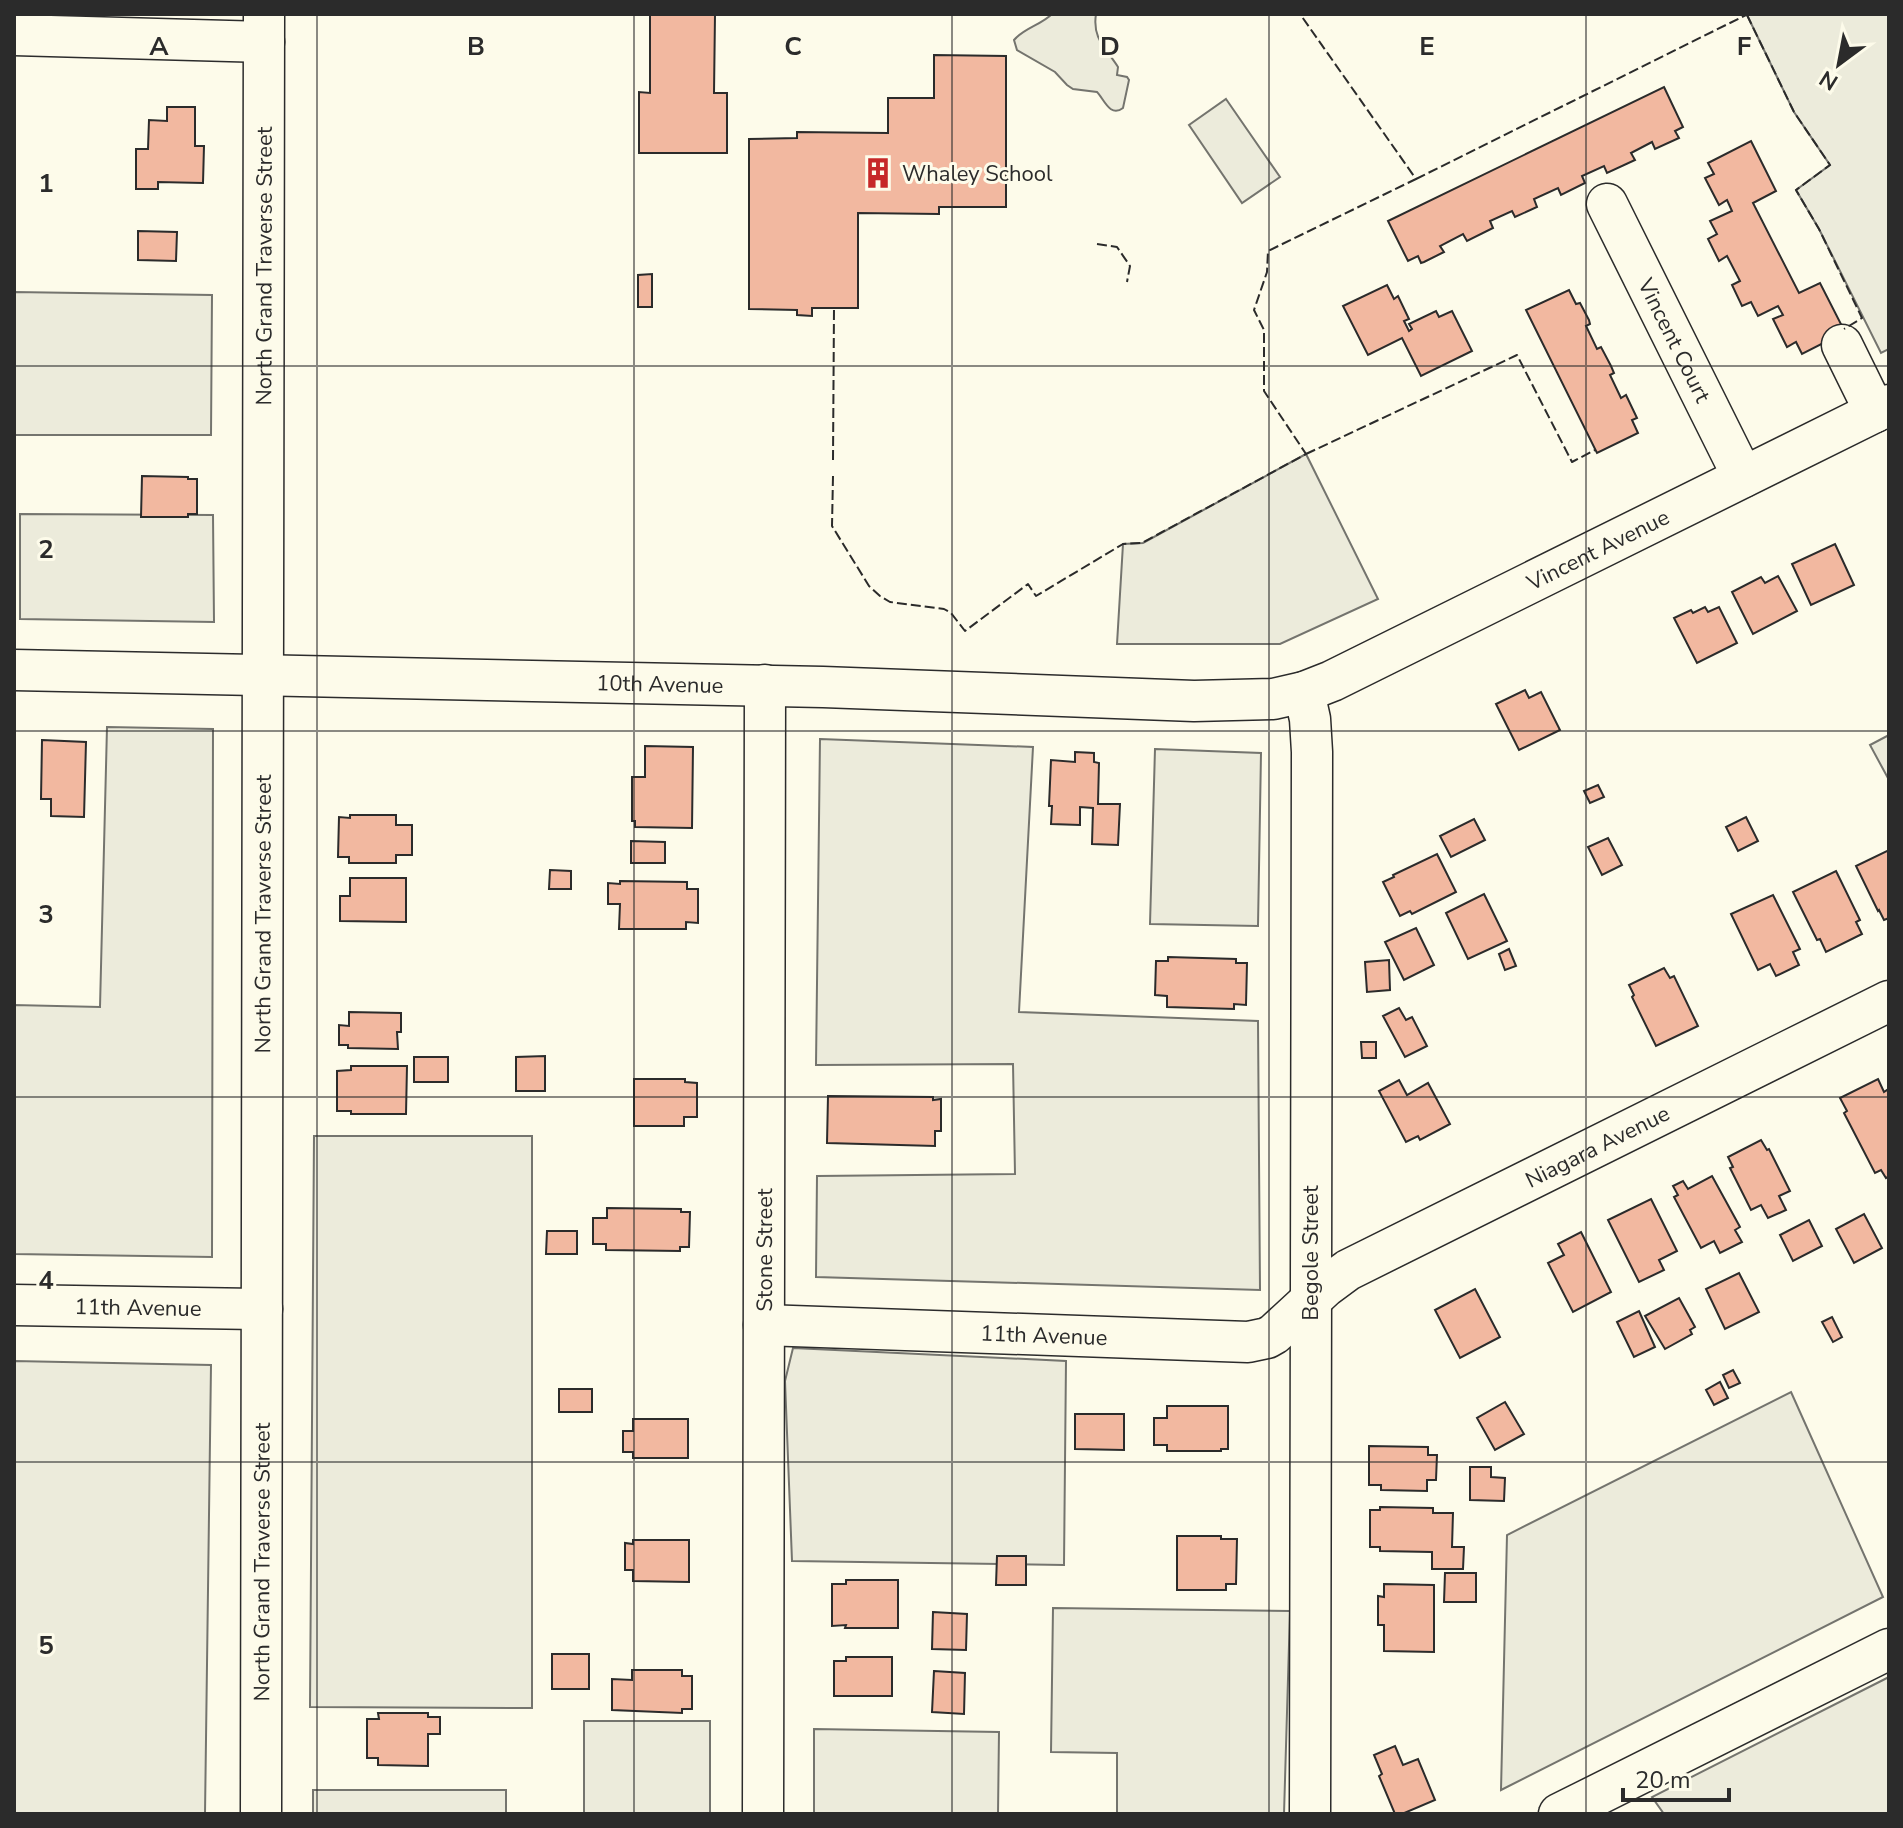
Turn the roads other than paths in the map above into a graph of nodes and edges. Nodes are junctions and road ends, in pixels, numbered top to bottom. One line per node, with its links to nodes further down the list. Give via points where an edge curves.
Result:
1 (264, 28): 2 (street); 8 (street, North Grand Traverse Street)
2 (14, 35)
3 (1607, 204): 6 (street, Vincent Court)
4 (1842, 345): 5 (street)
5 (1882, 408): 6 (street, Vincent Avenue)
6 (1743, 477): 10 (street, Vincent Avenue)
7 (14, 670): 8 (street, 10th Avenue)
8 (263, 675): 9 (street, 10th Avenue); 14 (street, North Grand Traverse Street)
9 (765, 685): 10 (street, 10th Avenue, via 1194,701 1273,699); 15 (street, Stone Street)
10 (1304, 692): 12 (street, Begole Street, via 1312,752)
11 (1889, 1001): 12 (street, Niagara Avenue, via 1348,1270)
12 (1311, 1301): 15 (street, 11th Avenue, via 1274,1334 1248,1342); 20 (street, Begole Street)
13 (14, 1305): 14 (street, 11th Avenue)
14 (262, 1309): 18 (street, North Grand Traverse Street)
15 (764, 1325): 19 (street, Stone Street)
16 (1889, 1649): 17 (street)
17 (1622, 1800): 21 (street)
18 (261, 1814)
19 (763, 1814)
20 (1310, 1814)
21 (1559, 1814)

